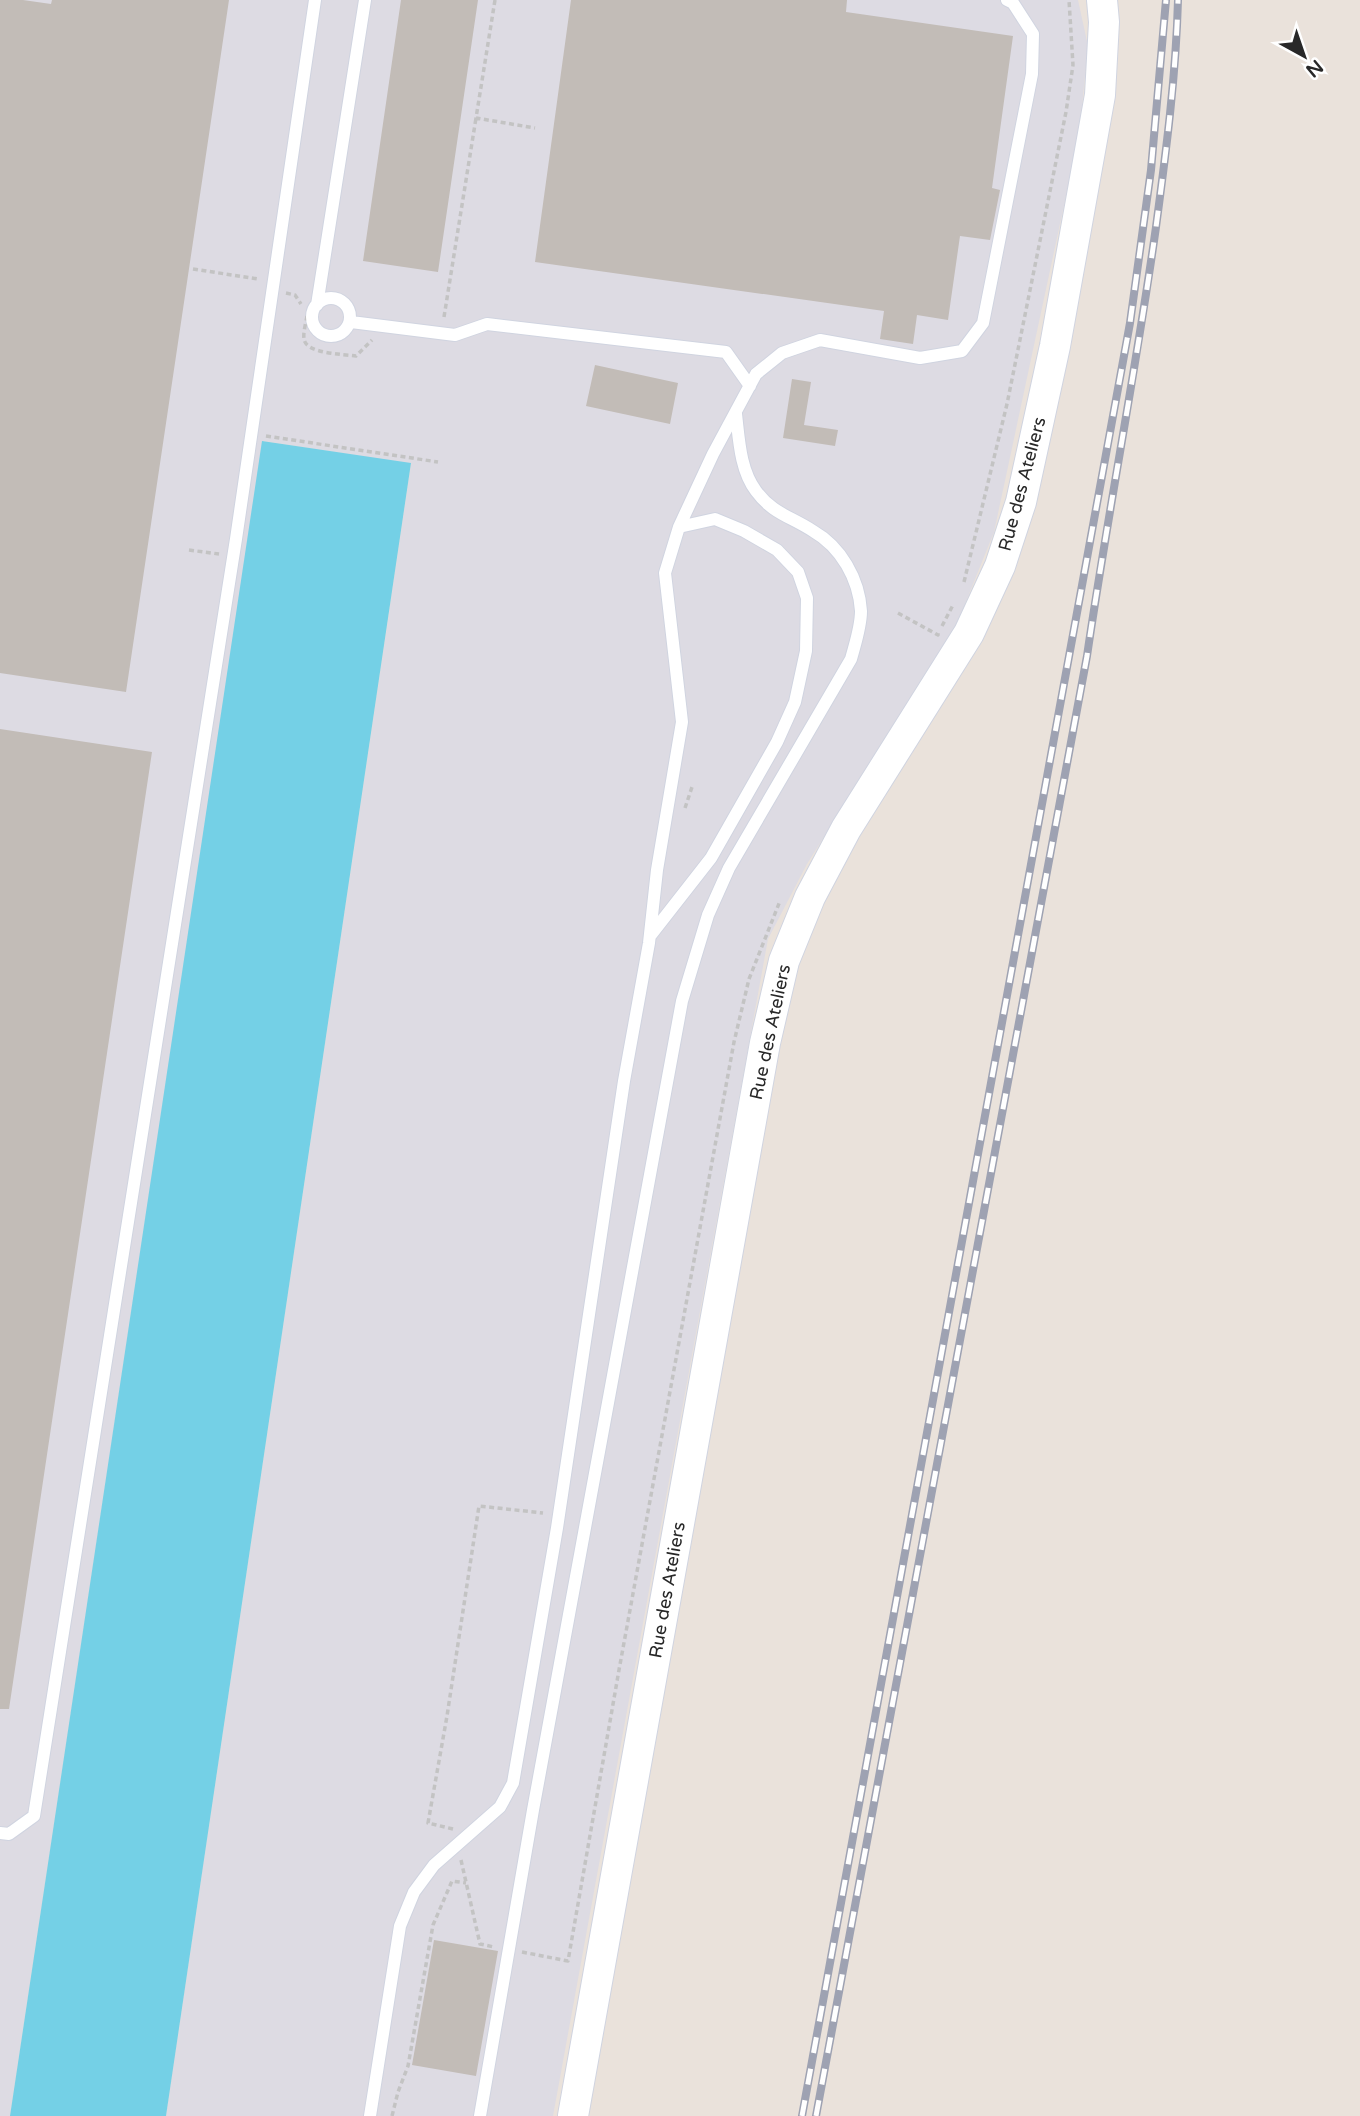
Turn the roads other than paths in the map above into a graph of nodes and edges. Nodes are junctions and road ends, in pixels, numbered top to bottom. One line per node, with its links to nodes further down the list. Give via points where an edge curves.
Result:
1 (315, 0): 11 (lane, via 252,434 34,1816 9,1834)
2 (365, 0): 5 (lane)
3 (1007, 0): 7 (lane, via 1032,34 1032,74 983,323 962,351 920,358 820,340 782,353 756,374)
4 (1102, 0): 14 (street, Rue des Ateliers, via 1100,95 1063,306 1021,502 1000,566 969,633 846,829 810,897 784,961 765,1043)
5 (317, 304): 6 (lane, via 328,298 341,300 349,309); 6 (lane, via 312,316 320,333 337,336)
6 (351, 322): 7 (lane, via 455,335 487,324 726,352)
7 (750, 386): 8 (lane)
8 (736, 414): 9 (lane); 13 (lane, via 743,462 754,488 770,508 815,532 840,554 855,581 861,612 858,636 851,659 729,868 708,915 682,1001)
9 (679, 527): 10 (lane, via 665,573 682,722); 10 (lane, via 715,519 777,550 798,572 807,598 806,651 795,702 777,742 711,858)
10 (650, 936): 12 (lane, via 513,1783 500,1807 434,1865 414,1892 400,1926)
11 (0, 1833)
12 (370, 2116)
13 (480, 2116)
14 (573, 2116)

